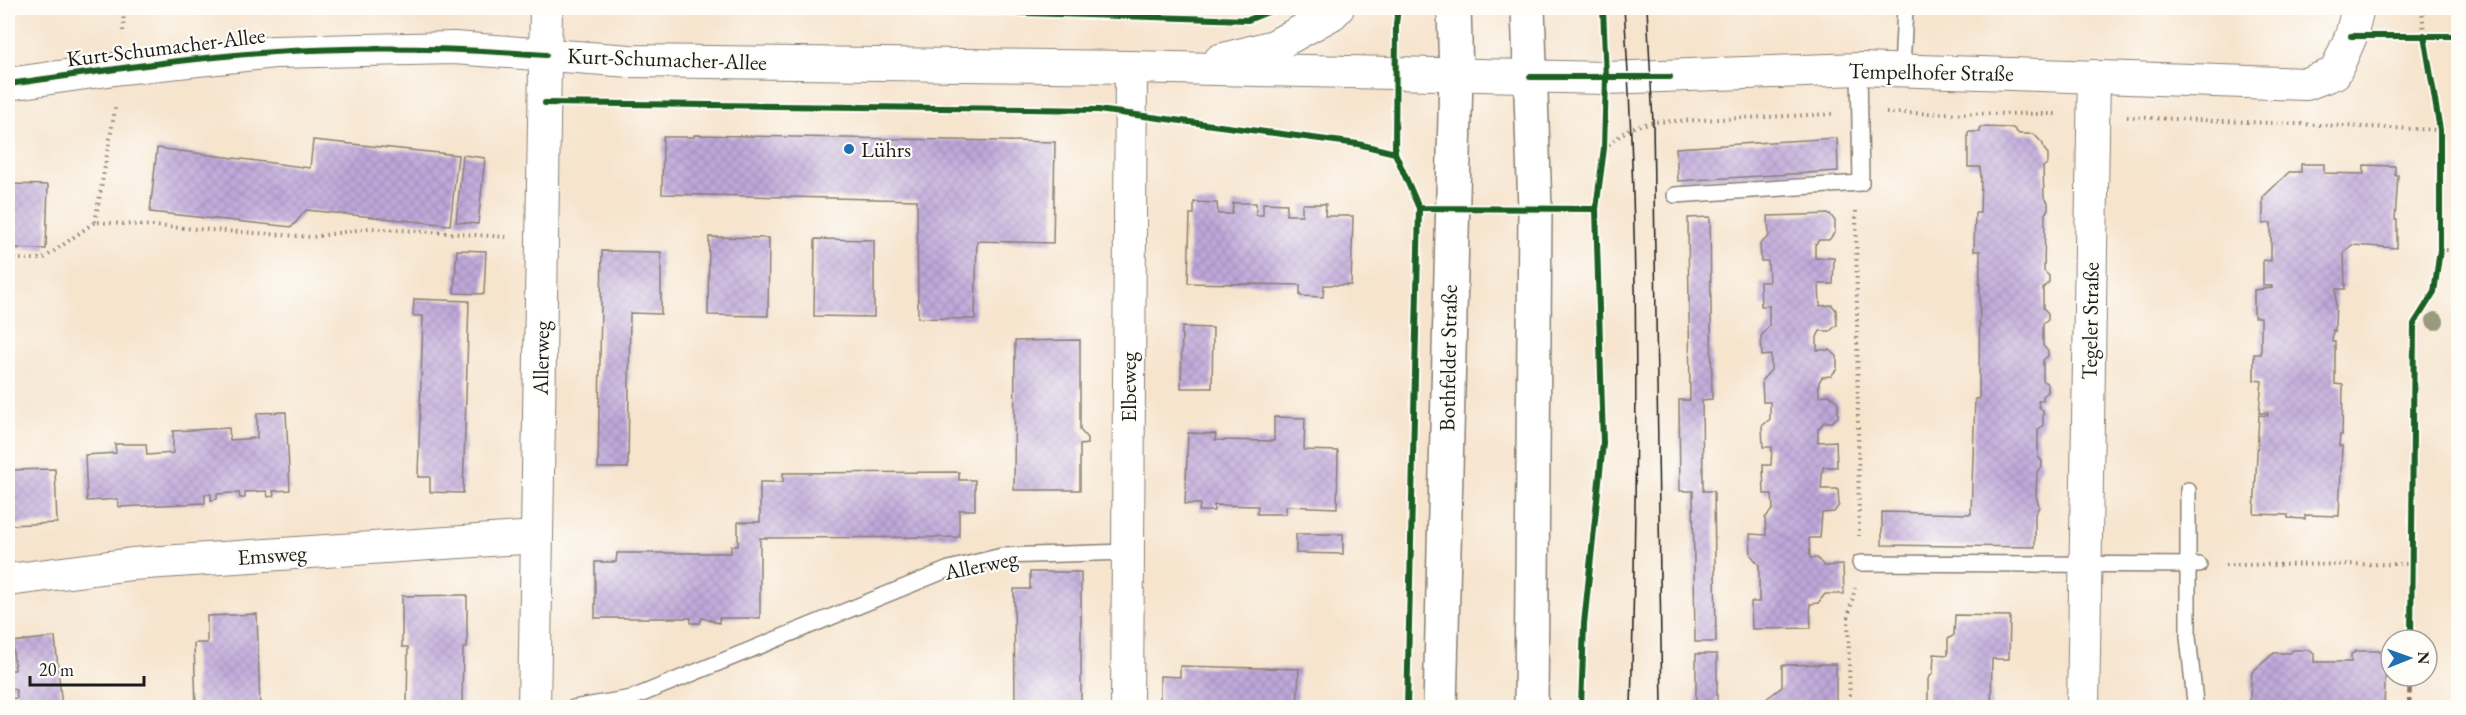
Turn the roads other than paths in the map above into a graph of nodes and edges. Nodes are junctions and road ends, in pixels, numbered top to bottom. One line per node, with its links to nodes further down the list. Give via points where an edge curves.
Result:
1 (546, 8): 7 (street, Allerweg)
2 (1338, 8): 9 (street, Kurt-Schumacher-Allee, via 1274,46)
3 (1454, 8): 12 (main road, Bothfelder Straße)
4 (1528, 8): 14 (main road)
5 (1905, 8): 11 (lane)
6 (2358, 8): 13 (street, Tempelhofer Straße, via 2335,73 2306,84)
7 (546, 55): 8 (street, Kurt-Schumacher-Allee, via 630,61); 15 (street, Kurt-Schumacher-Allee, via 454,48 274,52); 18 (street, Allerweg)
8 (1131, 67): 9 (street, Kurt-Schumacher-Allee); 19 (street, Elbeweg)
9 (1185, 69): 12 (street, Kurt-Schumacher-Allee)
10 (1860, 69): 11 (street, Tempelhofer Straße); 14 (street, Tempelhofer Straße); 16 (lane, via 1861,183)
11 (1902, 70): 13 (street, Tempelhofer Straße)
12 (1456, 76): 14 (street, Tempelhofer Straße); 28 (main road, Bothfelder Straße)
13 (2094, 76): 21 (street, Tegeler Straße)
14 (1530, 77): 29 (main road, via 1535,209)
15 (8, 84)
16 (1675, 195)
17 (2188, 490): 22 (lane)
18 (537, 537): 23 (street, Emsweg, via 132,564); 25 (street, Allerweg)
19 (1127, 552): 26 (lane, Allerweg, via 1002,556 949,569 632,698); 27 (street, Elbeweg)
20 (1860, 563): 21 (lane)
21 (2086, 565): 22 (lane); 30 (street, Tegeler Straße)
22 (2194, 566): 24 (lane, via 2188,637)
23 (8, 580)
24 (2195, 702)
25 (534, 708)
26 (573, 708)
27 (1127, 708)
28 (1440, 708)
29 (1532, 708)
30 (2083, 708)

